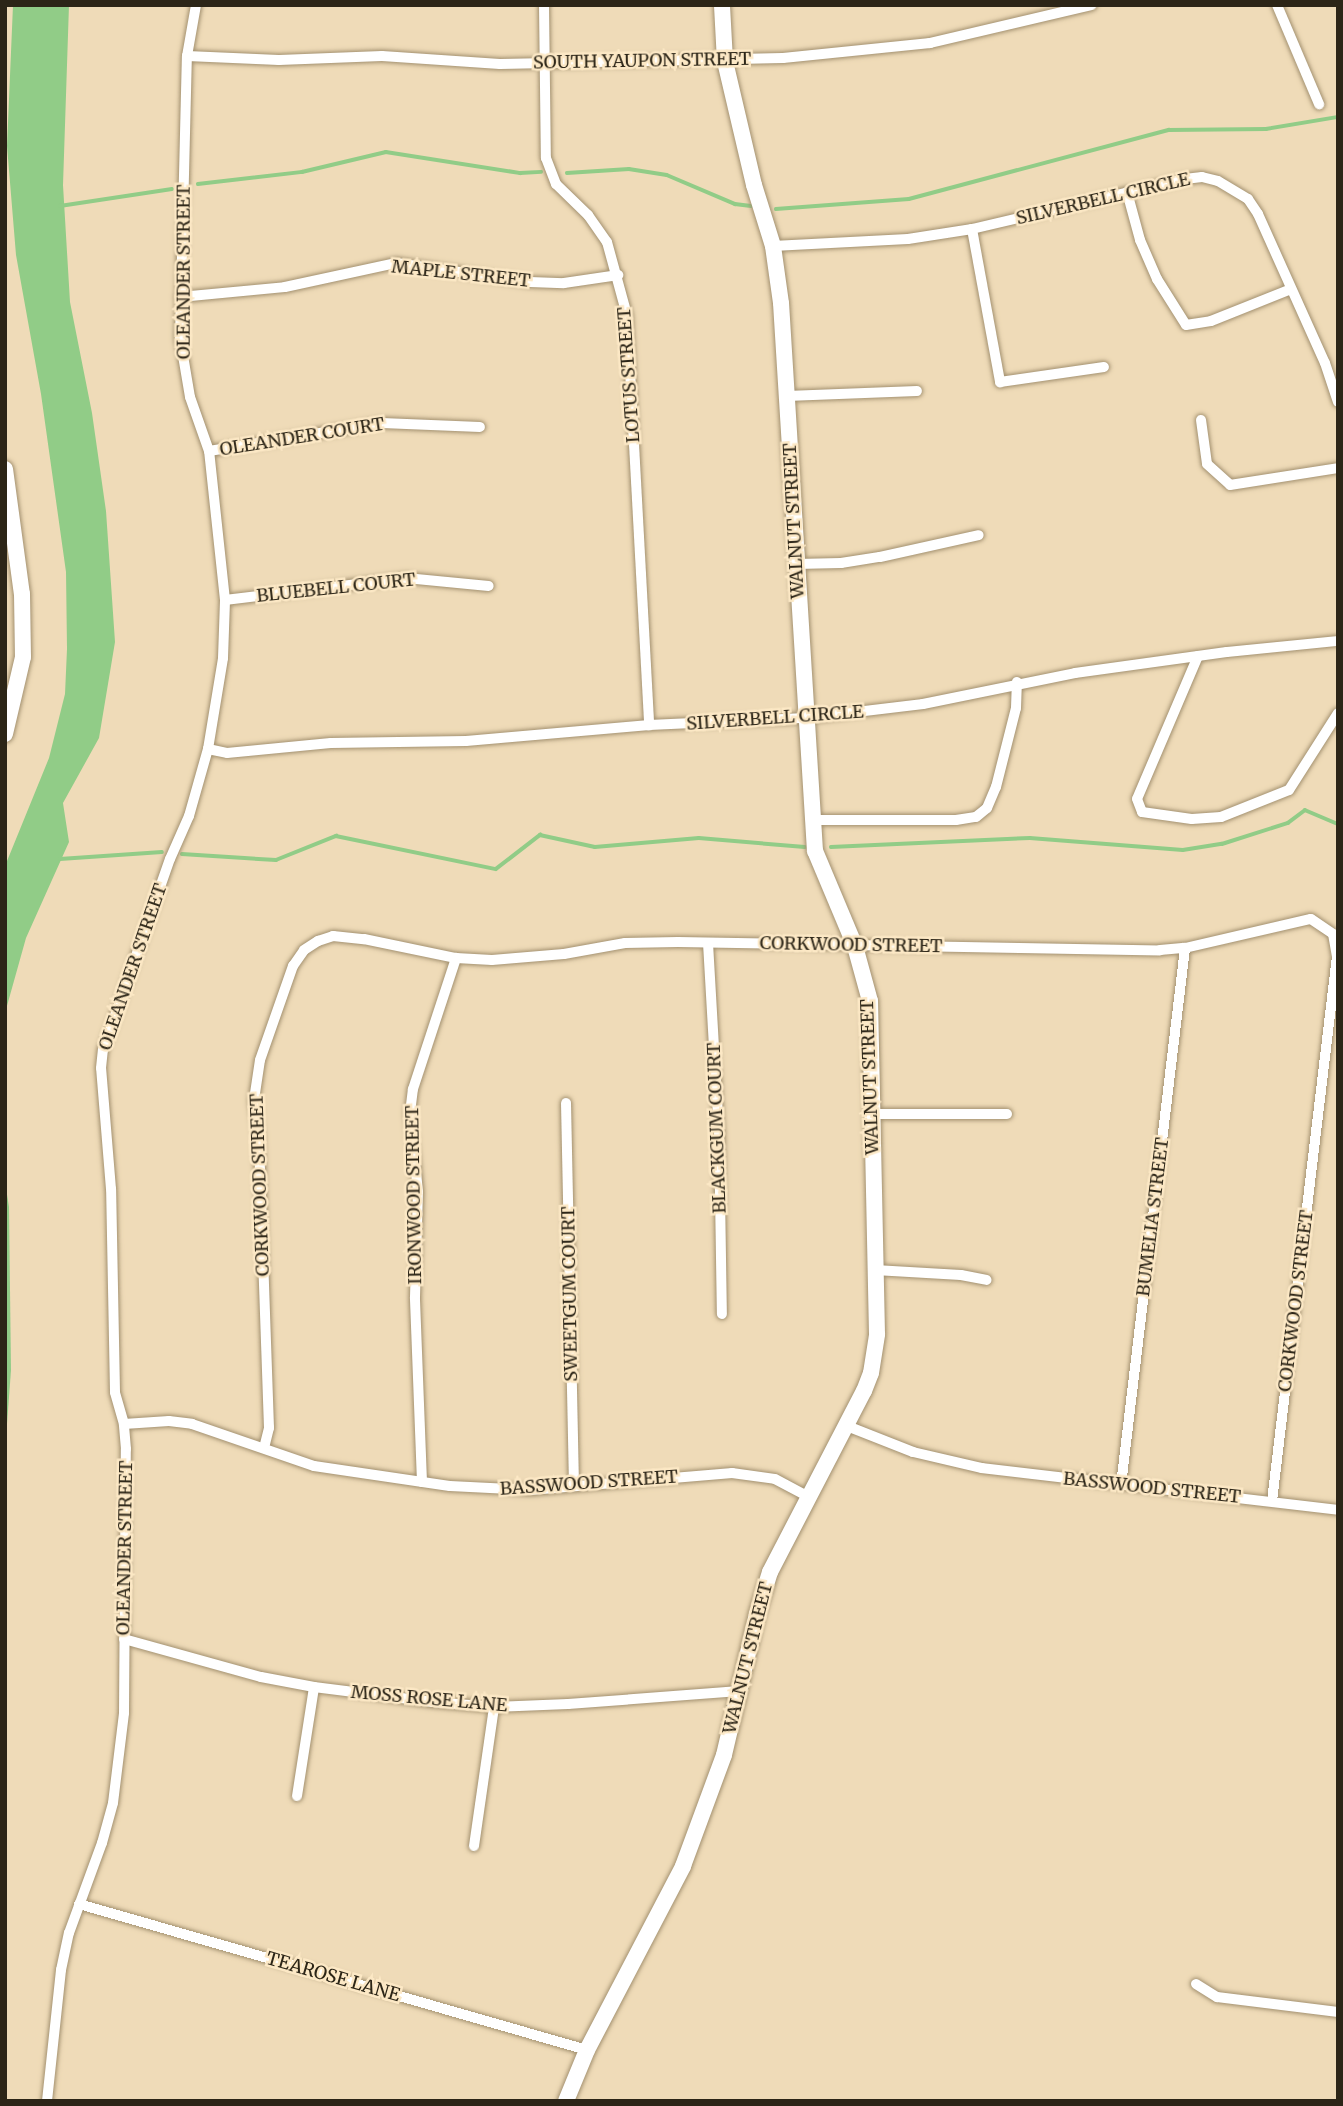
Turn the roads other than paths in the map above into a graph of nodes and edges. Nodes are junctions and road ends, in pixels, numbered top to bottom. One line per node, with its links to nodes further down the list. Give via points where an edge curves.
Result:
1 (197, 5): 6 (street, OLEANDER STREET)
2 (544, 5): 8 (street, LOTUS STREET)
3 (723, 5): 7 (street, WALNUT STREET)
4 (1092, 5): 7 (street, SOUTH YAUPON STREET, via 930,43 846,54)
5 (1277, 5): 9 (street)
6 (187, 56): 8 (street, SOUTH YAUPON STREET, via 279,60 382,55); 15 (street, OLEANDER STREET)
7 (725, 61): 8 (street, SOUTH YAUPON STREET); 12 (street, WALNUT STREET)
8 (544, 63): 13 (street, LOTUS STREET, via 549,166 556,184 588,215 607,242)
9 (1319, 104)
10 (1127, 192): 11 (street, SILVERBELL CIRCLE); 14 (street, SILVERBELL CIRCLE, via 1202,177 1234,188 1258,214); 14 (street, via 1157,279 1186,325)
11 (972, 229): 12 (street, SILVERBELL CIRCLE, via 908,239); 16 (street, via 1000,382)
12 (773, 246): 18 (street, WALNUT STREET)
13 (618, 275): 15 (street, MAPLE STREET, via 564,283 530,282 396,263 285,287); 34 (street, LOTUS STREET, via 627,315)
14 (1291, 289): 19 (street, SILVERBELL CIRCLE)
15 (180, 297): 22 (street, OLEANDER STREET, via 186,378)
16 (1104, 367)
17 (918, 391): 18 (street)
18 (787, 396): 26 (street, WALNUT STREET)
19 (1338, 402)
20 (1201, 420): 23 (street, via 1207,464 1230,485)
21 (480, 427): 22 (street, OLEANDER COURT, via 382,423)
22 (209, 451): 28 (street, OLEANDER STREET)
23 (1338, 468)
24 (5, 470): 35 (street, via 22,594 23,657)
25 (979, 535): 26 (street, via 880,557)
26 (796, 564): 33 (street, WALNUT STREET)
27 (489, 586): 28 (street, BLUEBELL COURT, via 406,578)
28 (225, 600): 36 (street, OLEANDER STREET, via 223,658)
29 (1338, 641): 30 (street, SILVERBELL CIRCLE)
30 (1198, 656): 31 (street, SILVERBELL CIRCLE); 32 (street, via 1137,799 1142,812 1192,819 1221,817 1289,790)
31 (1017, 682): 33 (street, SILVERBELL CIRCLE, via 923,704); 37 (street, via 1016,708 996,787 988,808 976,817)
32 (1338, 713)
33 (806, 718): 34 (street, SILVERBELL CIRCLE); 37 (street, WALNUT STREET)
34 (649, 725): 36 (street, SILVERBELL CIRCLE, via 466,741 331,743 227,753)
35 (5, 734)
36 (208, 750): 48 (street, OLEANDER STREET, via 189,816 103,1050 115,1392)
37 (811, 820): 39 (street, WALNUT STREET, via 815,852)
38 (708, 943): 39 (street, CORKWOOD STREET); 41 (street, CORKWOOD STREET, via 625,943 536,957); 47 (street, BLACKGUM COURT, via 719,1131)
39 (855, 946): 40 (street, CORKWOOD STREET); 43 (street, WALNUT STREET, via 870,1001)
40 (1185, 948): 52 (street, BUMELIA STREET); 55 (street, CORKWOOD STREET, via 1311,919 1333,934 1337,946)
41 (456, 958): 50 (street, CORKWOOD STREET, via 333,936 303,950 293,965 260,1060 254,1100 269,1428); 51 (street, IRONWOOD STREET, via 413,1089 410,1113 418,1192 415,1297)
42 (566, 1103): 53 (street, SWEETGUM COURT)
43 (872, 1114): 44 (street); 45 (street, WALNUT STREET)
44 (1007, 1114)
45 (875, 1270): 46 (street); 49 (street, WALNUT STREET, via 875,1354)
46 (987, 1280)
47 (722, 1314)
48 (124, 1424): 50 (street, BASSWOOD STREET, via 192,1424); 57 (street, OLEANDER STREET)
49 (847, 1426): 52 (street, BASSWOOD STREET, via 943,1461); 54 (street, WALNUT STREET)
50 (264, 1448): 51 (street, BASSWOOD STREET, via 314,1466)
51 (422, 1482): 53 (street, BASSWOOD STREET, via 530,1490)
52 (1121, 1485): 55 (street, BASSWOOD STREET)
53 (574, 1486): 54 (street, BASSWOOD STREET, via 751,1474 775,1479)
54 (807, 1496): 59 (street, WALNUT STREET, via 770,1572)
55 (1272, 1501): 56 (street, BASSWOOD STREET)
56 (1338, 1510)
57 (124, 1639): 58 (street, MOSS ROSE LANE); 63 (street, OLEANDER STREET, via 120,1763 102,1843)
58 (314, 1688): 60 (street, MOSS ROSE LANE); 61 (street)
59 (740, 1691): 60 (street, MOSS ROSE LANE, via 642,1701); 66 (street, WALNUT STREET, via 724,1755 683,1866)
60 (494, 1707): 62 (street)
61 (297, 1796)
62 (474, 1846)
63 (79, 1904): 66 (street, TEAROSE LANE); 67 (street, OLEANDER STREET, via 61,1970)
64 (1196, 1984): 65 (street, via 1217,1997)
65 (1338, 2011)
66 (587, 2050): 68 (street, WALNUT STREET)
67 (47, 2101)
68 (566, 2101)

